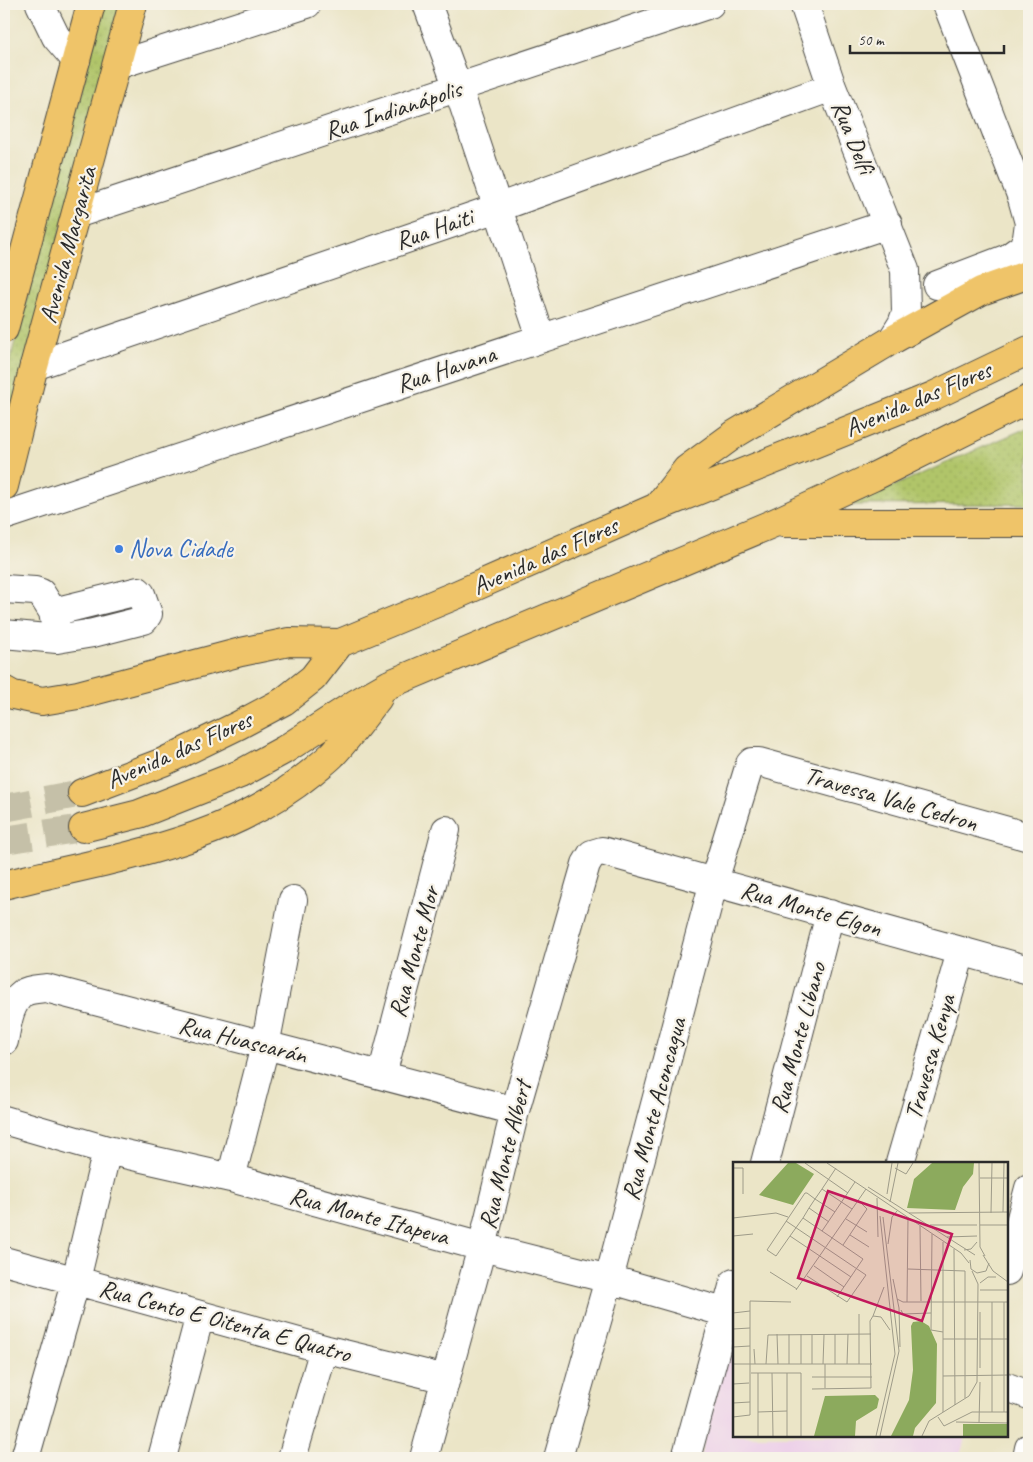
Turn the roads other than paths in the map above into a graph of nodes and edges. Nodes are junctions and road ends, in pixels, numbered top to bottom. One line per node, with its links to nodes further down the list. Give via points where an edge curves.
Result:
1 (40, 4): 9 (street, via 56,37)
2 (91, 4): 9 (main road, Avenida Margarita)
3 (134, 4): 10 (main road, Avenida Margarita)
4 (306, 4): 10 (street)
5 (427, 4): 12 (street)
6 (710, 4): 12 (street, Rua Indianápolis)
7 (804, 4): 11 (street, Rua Delfi)
8 (947, 4): 18 (street, via 1029,223 1026,245 1016,253)
9 (76, 60): 20 (main road, Avenida Margarita)
10 (117, 65): 14 (main road, Avenida Margarita)
11 (832, 87): 13 (street, Rua Haiti); 15 (street, Rua Delfi)
12 (458, 88): 13 (street); 14 (street, Rua Indianápolis)
13 (497, 208): 21 (street); 24 (street, Rua Haiti)
14 (76, 214): 24 (main road, Avenida Margarita)
15 (888, 224): 16 (street, Rua Delfi); 21 (street, Rua Havana)
16 (905, 270): 18 (street); 22 (street, Rua Delfi, via 906,313)
17 (1029, 274): 19 (main road)
18 (937, 285): 19 (street)
19 (981, 291): 22 (main road)
20 (6, 307)
21 (541, 338): 28 (street, Rua Havana)
22 (892, 340): 27 (main road, via 727,440 687,469)
23 (1029, 350): 27 (main road, Avenida das Flores, via 933,396)
24 (34, 366): 26 (main road, Avenida Margarita)
25 (1029, 399): 29 (main road, Avenida das Flores)
26 (4, 486)
27 (657, 507): 35 (main road, Avenida das Flores, via 456,596)
28 (4, 516)
29 (774, 523): 30 (main road); 36 (main road, Avenida das Flores)
30 (1029, 523)
31 (4, 589): 32 (street, via 42,593)
32 (53, 612): 34 (street); 34 (street, via 138,591 148,614 144,620)
33 (4, 634): 34 (street)
34 (57, 639)
35 (340, 643): 37 (main road, via 288,642 42,702); 39 (main road, Avenida das Flores, via 313,678 284,701 163,762)
36 (390, 684): 40 (main road, Avenida das Flores, via 240,774 139,814); 45 (main road, via 332,755 300,782 250,813 161,848)
37 (4, 690)
38 (752, 762): 42 (street, Travessa Vale Cedron); 44 (street, Rua Monte Aconcagua)
39 (82, 793)
40 (83, 828)
41 (446, 830): 52 (street, Rua Monte Mor)
42 (1029, 837)
43 (592, 854): 44 (street, Rua Monte Elgon, via 602,851); 53 (street, Rua Monte Albert, via 586,864)
44 (714, 881): 47 (street, Rua Monte Elgon); 63 (street, Rua Monte Aconcagua)
45 (4, 884)
46 (293, 900): 51 (street)
47 (830, 914): 48 (street, Rua Monte Elgon); 56 (street, Rua Monte Libano)
48 (961, 952): 49 (street, Rua Monte Elgon); 57 (street, Travessa Kenya)
49 (1029, 970)
50 (4, 1041): 51 (street, Rua Huascarán, via 15,1001 23,993 46,988)
51 (265, 1046): 52 (street, Rua Huascarán); 58 (street)
52 (382, 1075): 53 (street, Rua Huascarán)
53 (515, 1111): 60 (street, Rua Monte Albert)
54 (4, 1120): 55 (street, Rua Monte Itapeva)
55 (107, 1150): 58 (street, Rua Monte Itapeva); 64 (street)
56 (765, 1162)
57 (900, 1162)
58 (231, 1178): 60 (street, Rua Monte Itapeva)
59 (1029, 1188): 62 (street)
60 (482, 1247): 63 (street, Rua Monte Itapeva); 69 (street, Rua Monte Albert)
61 (4, 1261): 64 (street, Rua Cento E Oitenta E Quatro)
62 (1008, 1267)
63 (608, 1279): 66 (street, Rua Monte Itapeva); 77 (street, Rua Monte Aconcagua)
64 (76, 1280): 67 (street, Rua Cento E Oitenta E Quatro); 73 (street)
65 (733, 1291): 66 (street)
66 (730, 1314): 78 (street)
67 (200, 1315): 68 (street, Rua Cento E Oitenta E Quatro); 74 (street)
68 (324, 1349): 69 (street, Rua Cento E Oitenta E Quatro); 75 (street)
69 (446, 1379): 76 (street, Rua Monte Albert)
70 (1008, 1388): 71 (street)
71 (1029, 1394)
72 (1029, 1448): 79 (street)
73 (25, 1458)
74 (162, 1458)
75 (292, 1458)
76 (424, 1458)
77 (558, 1458)
78 (686, 1458)
79 (1027, 1458)

